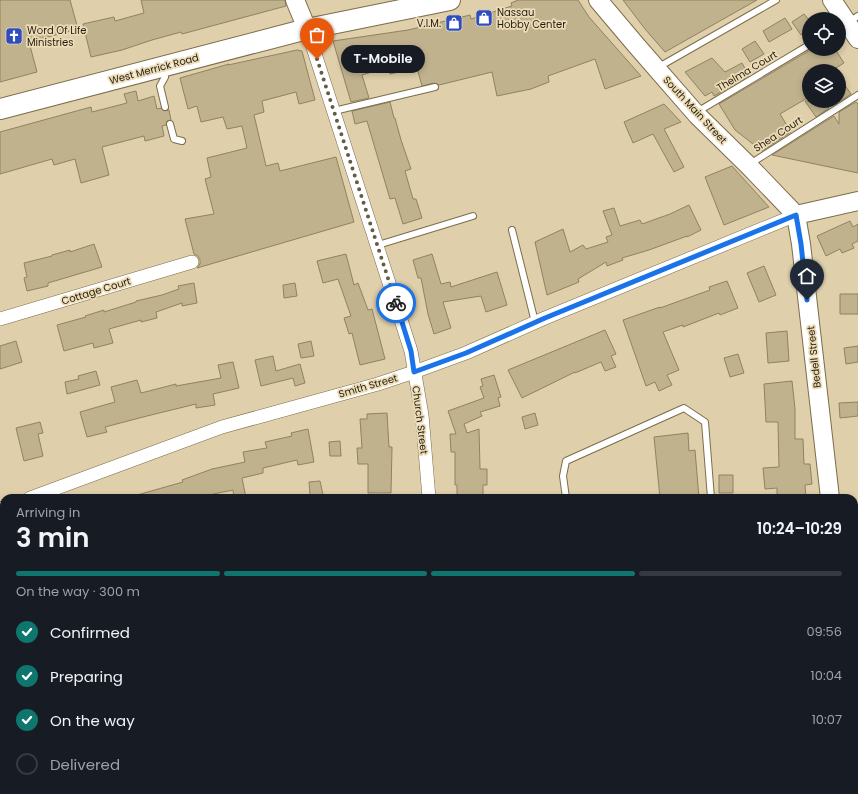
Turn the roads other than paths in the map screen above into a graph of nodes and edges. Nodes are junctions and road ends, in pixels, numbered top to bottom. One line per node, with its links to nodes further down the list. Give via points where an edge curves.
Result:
1 (296, 0): 7 (main road, Church Street)
2 (450, 0): 7 (main road, West Merrick Road)
3 (598, 0): 10 (main road, South Main Street)
4 (832, 0): 6 (main road)
5 (773, 1): 10 (lane)
6 (848, 22): 8 (main road)
7 (307, 28): 15 (main road, West Merrick Road); 16 (street, Church Street)
8 (858, 39)
9 (802, 49): 17 (lane, Thelma Court)
10 (656, 68): 17 (main road, South Main Street)
11 (165, 77): 14 (lane, via 160,86)
12 (435, 87): 16 (lane)
13 (858, 95): 20 (lane, Shea Court)
14 (165, 107)
15 (0, 109)
16 (334, 111): 25 (street, Church Street)
17 (696, 113): 20 (main road, South Main Street)
18 (170, 124): 19 (lane, via 174,139)
19 (182, 141)
20 (748, 165): 22 (main road, South Main Street)
21 (858, 200): 22 (main road, Smith Street)
22 (796, 215): 28 (street, Smith Street); 34 (main road, Bedell Street)
23 (473, 216): 25 (lane)
24 (512, 230): 28 (lane)
25 (378, 245): 29 (street, Church Street, via 411,351)
26 (192, 262): 27 (street, Cottage Court)
27 (0, 320)
28 (535, 322): 29 (street, Smith Street, via 466,353)
29 (414, 372): 30 (street, Smith Street, via 222,427); 31 (street, Church Street, via 422,415)
30 (41, 494)
31 (429, 494)
32 (565, 494): 33 (lane, via 563,476 566,461 684,408 705,422)
33 (711, 494)
34 (830, 494)

